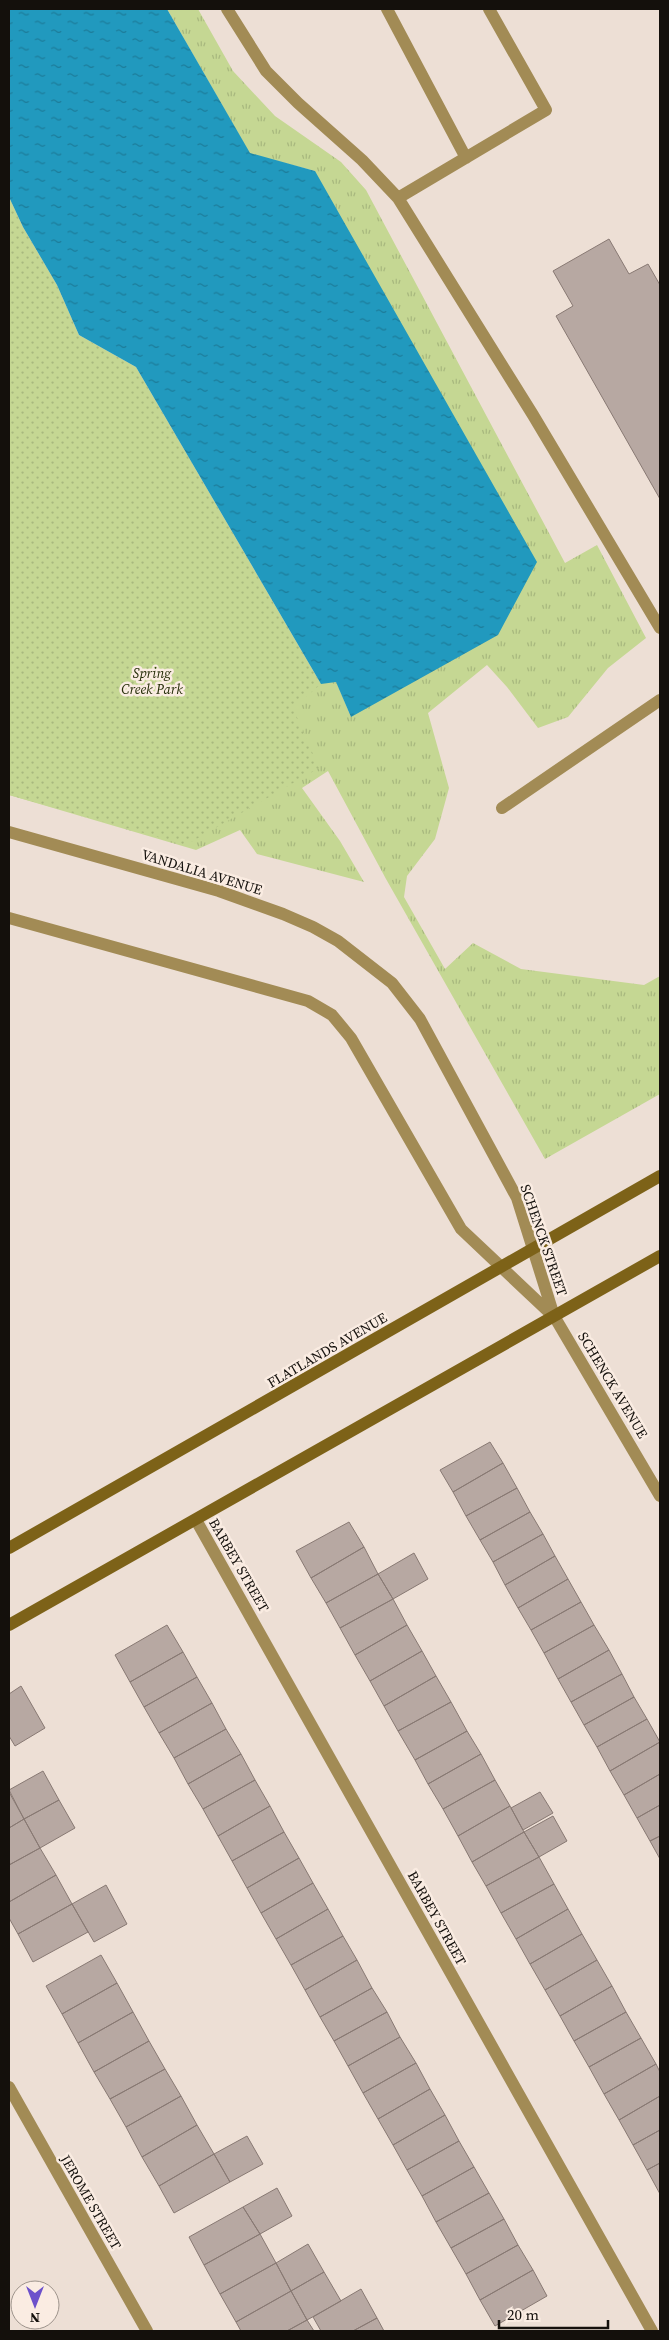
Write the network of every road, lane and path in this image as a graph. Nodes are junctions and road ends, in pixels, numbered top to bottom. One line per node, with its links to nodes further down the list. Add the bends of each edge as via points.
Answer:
1 (227, 9): 5 (street, via 266,71)
2 (387, 9): 4 (street)
3 (489, 9): 4 (street, via 546,110)
4 (466, 158): 5 (street)
5 (398, 198): 6 (street)
6 (660, 628)
7 (660, 700): 8 (street)
8 (502, 808)
9 (9, 832): 11 (street, VANDALIA AVENUE, via 250,902 313,927)
10 (9, 918): 15 (street, SCHENCK STREET, via 308,1001 332,1015 359,1052 461,1229)
11 (374, 968): 13 (street, SCHENCK STREET, via 406,998 432,1039 518,1198)
12 (660, 1176): 13 (main road, FLATLANDS AVENUE)
13 (533, 1249): 15 (main road, FLATLANDS AVENUE); 16 (street, SCHENCK STREET)
14 (660, 1256): 16 (main road)
15 (501, 1268): 16 (street, SCHENCK STREET); 19 (main road, FLATLANDS AVENUE)
16 (554, 1316): 17 (street, SCHENCK AVENUE); 18 (main road)
17 (660, 1496)
18 (196, 1520): 20 (main road); 23 (street, BARBEY STREET)
19 (9, 1548)
20 (9, 1625)
21 (9, 2087): 22 (street, JEROME STREET)
22 (147, 2331)
23 (652, 2331)

